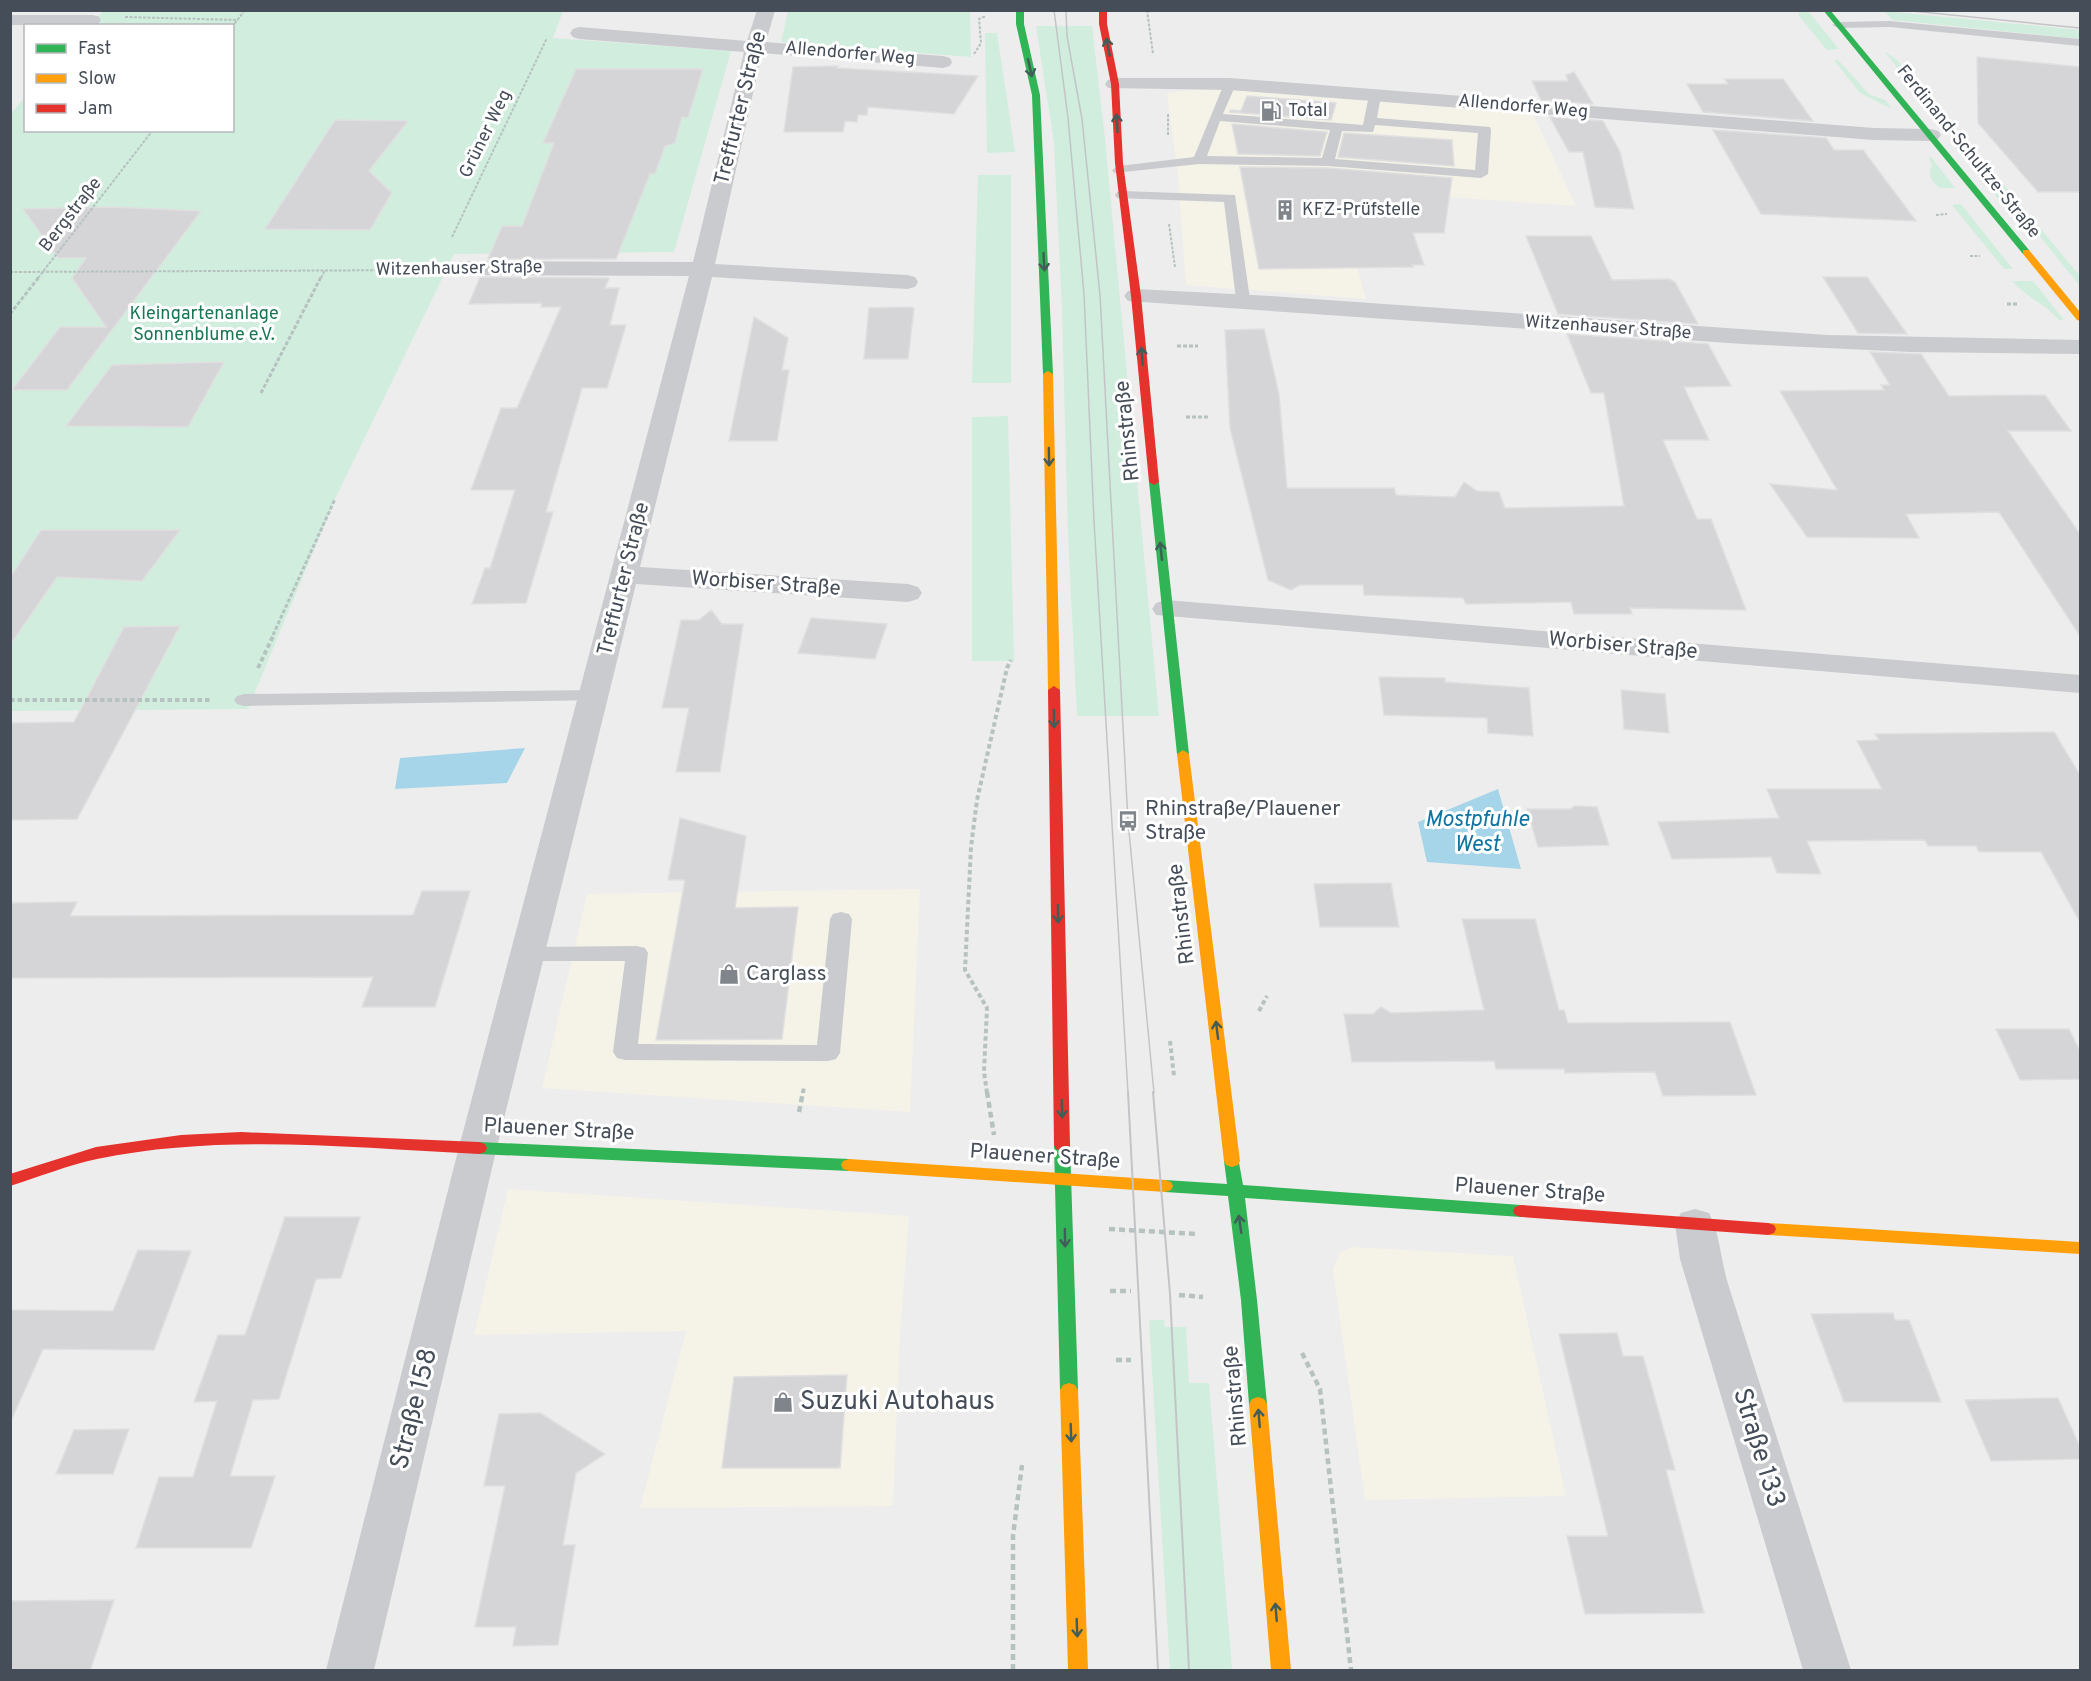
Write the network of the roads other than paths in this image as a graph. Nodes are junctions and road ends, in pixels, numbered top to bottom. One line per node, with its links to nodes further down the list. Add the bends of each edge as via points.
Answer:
1 (766, 10): 10 (street, Treffurter Straße)
2 (1020, 10): 39 (main road, one-way to 39, via 1036,95 1046,295)
3 (1102, 10): 12 (main road, Rhinstraße, one-way to 3)
4 (1826, 10): 7 (main road, Ferdinand-Schultze-Straße)
5 (10, 20): 6 (street)
6 (92, 20)
7 (1838, 25): 9 (lane, via 1890,24); 18 (main road, Ferdinand-Schultze-Straße)
8 (579, 33): 10 (street, Allendorfer Weg)
9 (2080, 43)
10 (757, 46): 11 (street, Allendorfer Weg); 24 (street, Treffurter Straße, via 747,73)
11 (943, 62)
12 (1115, 84): 13 (street, Allendorfer Weg); 21 (main road, Rhinstraße, one-way to 12)
13 (1230, 84): 14 (street, Allendorfer Weg); 15 (lane)
14 (1375, 95): 16 (lane); 18 (street, Allendorfer Weg, via 1874,134)
15 (1215, 117): 17 (lane); 19 (lane)
16 (1370, 121): 17 (lane, via 1368,129); 20 (lane, via 1485,130 1481,174)
17 (1336, 126): 20 (lane)
18 (1930, 135): 28 (main road, Ferdinand-Schultze-Straße)
19 (1199, 159): 20 (lane); 21 (lane)
20 (1328, 162)
21 (1119, 170): 22 (main road, Rhinstraße)
22 (1122, 195): 26 (main road, Rhinstraße); 27 (lane, via 1230,198)
23 (462, 268): 24 (street, Witzenhauser Straße)
24 (702, 270): 25 (street, Witzenhauser Straße); 30 (street, Treffurter Straße)
25 (907, 282)
26 (1136, 296): 27 (street, Witzenhauser Straße); 32 (main road, Rhinstraße, one-way to 26)
27 (1243, 299): 29 (street, Witzenhauser Straße, via 1812,342)
28 (2080, 318)
29 (2080, 347)
30 (625, 575): 31 (street, Worbiser Straße); 34 (street, Treffurter Straße)
31 (908, 593)
32 (1166, 609): 33 (street, Worbiser Straße); 41 (main road, Rhinstraße, one-way to 32)
33 (2080, 684)
34 (595, 696): 35 (lane); 37 (street, Treffurter Straße)
35 (243, 700)
36 (842, 919): 37 (lane, via 828,1053 625,1052 637,953)
37 (529, 954): 38 (street, Treffurter Straße)
38 (478, 1147): 39 (main road, Plauener Straße, via 922,1168); 40 (main road, Plauener Straße, via 184,1139 115,1148); 44 (street, Straße 158)
39 (1063, 1179): 41 (main road, Plauener Straße); 45 (main road, one-way to 45)
40 (10, 1180)
41 (1235, 1191): 42 (main road, Plauener Straße); 46 (main road, Rhinstraße, one-way to 41, via 1250,1300)
42 (1695, 1224): 43 (main road, Plauener Straße); 47 (street, Straße 133, via 1707,1284)
43 (2080, 1248)
44 (350, 1671)
45 (1078, 1671)
46 (1281, 1671)
47 (1827, 1671)

